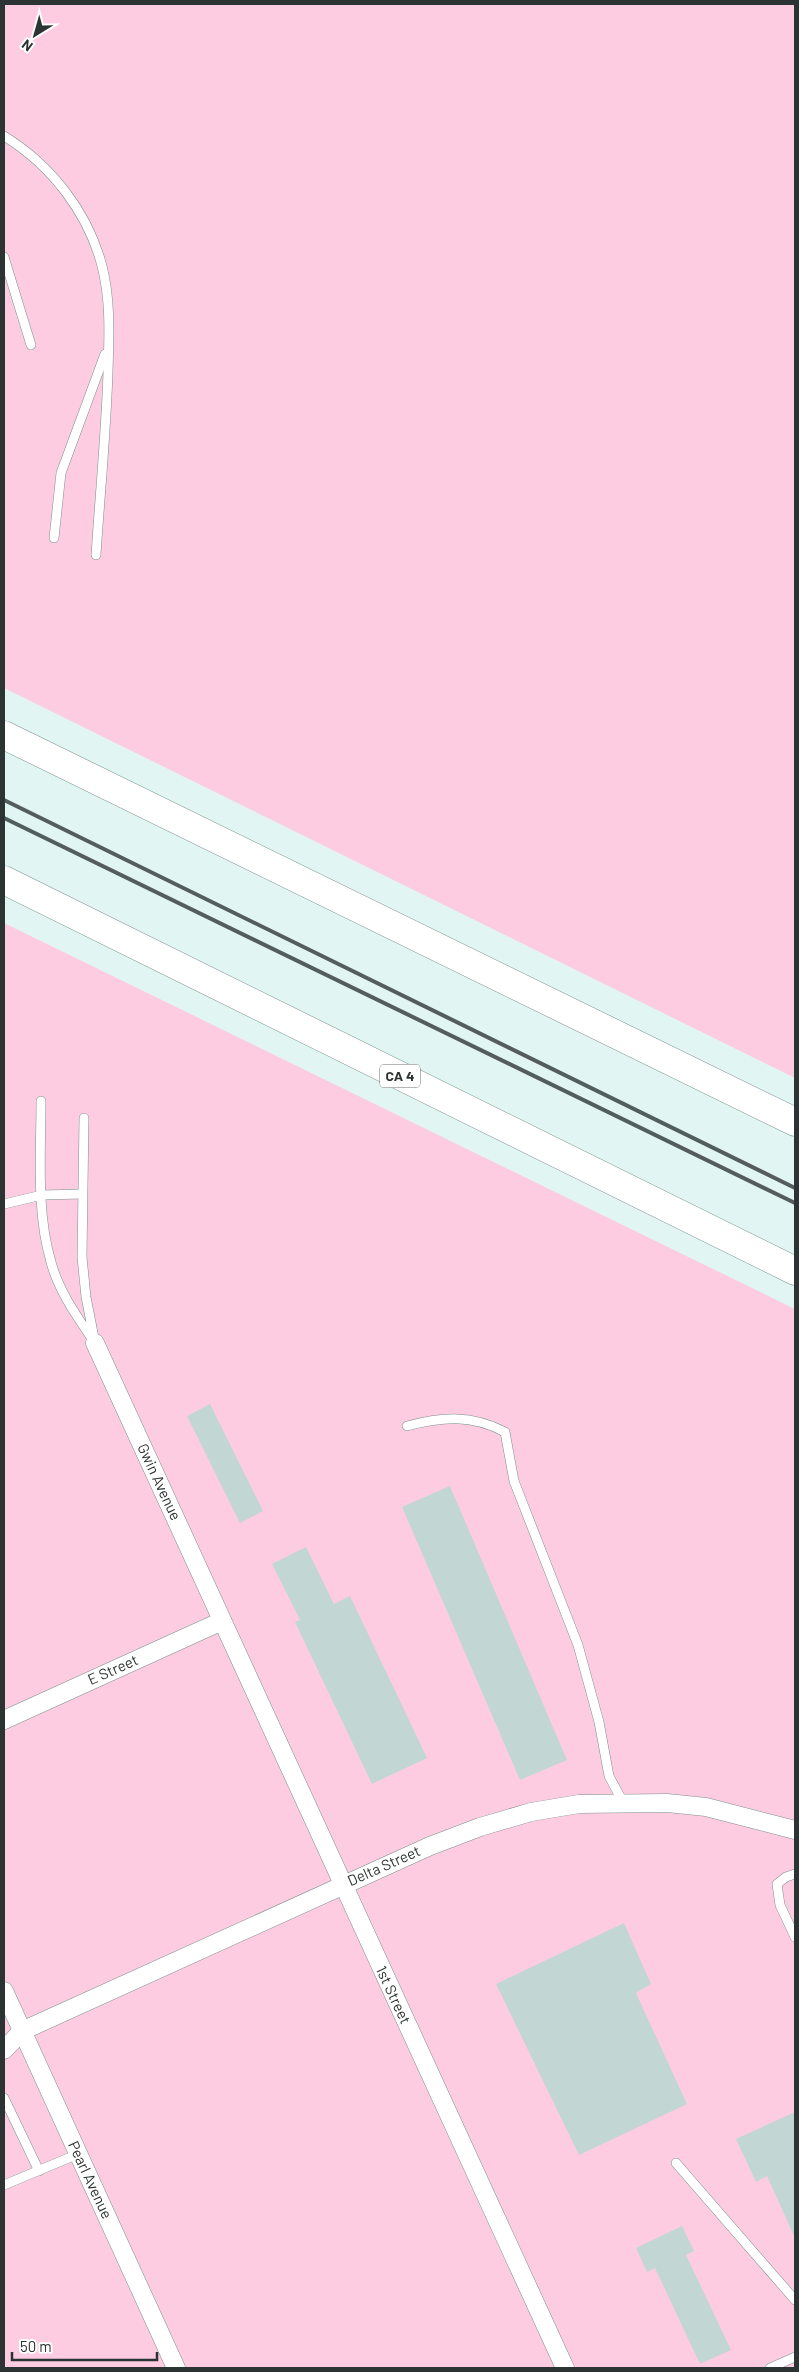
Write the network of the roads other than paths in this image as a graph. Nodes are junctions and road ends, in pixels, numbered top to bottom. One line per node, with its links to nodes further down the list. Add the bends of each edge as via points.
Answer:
1 (4, 136): 3 (lane, via 45,166 71,198 89,231 102,266 109,306)
2 (4, 257): 4 (lane)
3 (108, 341): 5 (lane, via 61,473); 6 (lane, via 106,436)
4 (31, 345)
5 (54, 538)
6 (96, 555)
7 (4, 735): 11 (highway)
8 (4, 880): 15 (highway, CA 4)
9 (41, 1101): 13 (lane)
10 (84, 1118): 12 (lane)
11 (795, 1122)
12 (82, 1194): 13 (lane); 16 (lane, via 82,1257)
13 (42, 1195): 14 (lane); 16 (lane, via 51,1263 63,1292)
14 (4, 1204)
15 (795, 1271)
16 (95, 1343): 18 (street, Gwin Avenue)
17 (407, 1426): 20 (lane, via 439,1418 466,1418 490,1424 504,1432 514,1481 578,1645 599,1722 609,1776)
18 (222, 1621): 19 (street, E Street); 23 (street, 1st Street)
19 (4, 1720)
20 (623, 1802): 21 (street, Delta Street, via 706,1807); 23 (street, Delta Street, via 578,1804 488,1824)
21 (795, 1830)
22 (795, 1874): 24 (lane, via 776,1884 780,1905)
23 (342, 1884): 26 (street, Delta Street); 36 (street, 1st Street)
24 (795, 1937)
25 (4, 1991): 26 (street, Pearl Avenue)
26 (22, 2031): 27 (street, Delta Street); 29 (street, Pearl Avenue)
27 (4, 2050)
28 (4, 2098): 31 (lane)
29 (78, 2154): 31 (lane); 35 (street, Pearl Avenue)
30 (676, 2163): 33 (lane)
31 (38, 2171): 32 (lane)
32 (4, 2185)
33 (795, 2300)
34 (795, 2357): 37 (lane)
35 (176, 2368)
36 (565, 2368)
37 (770, 2368)

